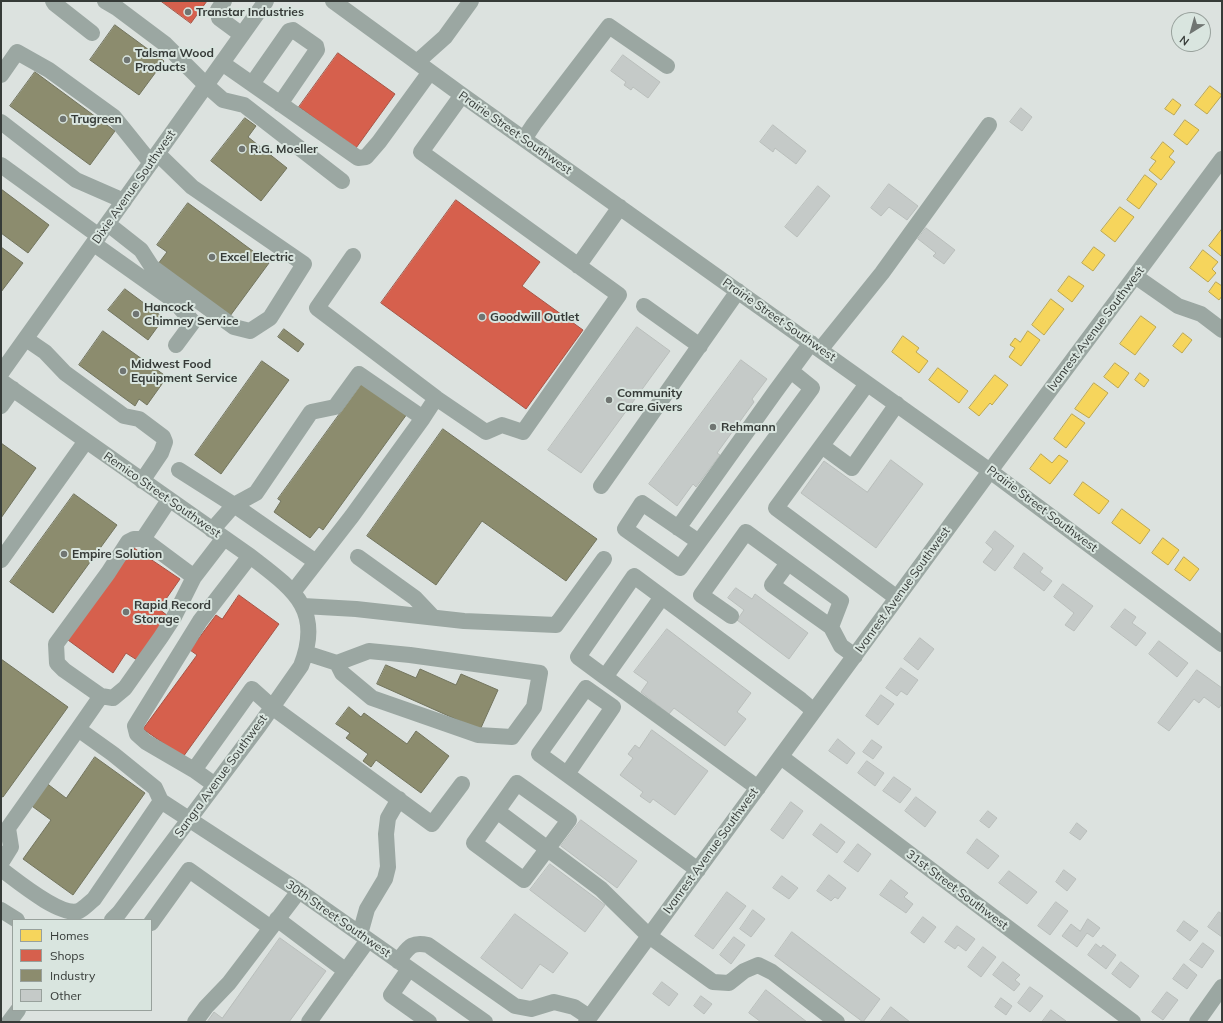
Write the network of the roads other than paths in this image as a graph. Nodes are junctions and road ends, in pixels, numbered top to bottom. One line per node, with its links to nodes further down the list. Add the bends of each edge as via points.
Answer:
1 (53, 1): 7 (street)
2 (105, 1): 15 (street, via 165,44)
3 (224, 1): 8 (street, via 218,10 219,18)
4 (266, 1): 8 (street, Dixie Avenue Southwest)
5 (333, 1): 9 (street, Prairie Street Southwest)
6 (465, 3): 9 (street, via 445,37)
7 (92, 33)
8 (242, 35): 10 (street, Dixie Avenue Southwest)
9 (417, 62): 12 (street, Prairie Street Southwest)
10 (222, 63): 14 (street); 15 (street, Dixie Avenue Southwest)
11 (667, 66): 20 (street, via 609,26)
12 (430, 72): 16 (street, Prairie Street Southwest); 17 (street, via 366,157 358,158)
13 (1, 75): 21 (street, via 17,52 49,70 114,117)
14 (252, 84): 17 (street); 17 (street, via 289,31 293,30 316,46 317,50)
15 (206, 86): 21 (street, Dixie Avenue Southwest); 24 (street, via 223,100 244,105)
16 (462, 95): 20 (street, Prairie Street Southwest); 29 (street, via 421,152)
17 (280, 104)
18 (1, 122): 25 (street, via 76,180)
19 (989, 125): 37 (street, via 882,273)
20 (524, 139): 26 (street, Prairie Street Southwest)
21 (155, 158): 25 (street, Dixie Avenue Southwest); 27 (street, via 192,187 304,264 270,318 250,331 234,327 152,267 141,250)
22 (1, 165): 27 (street)
23 (1220, 165): 30 (street, Ivanrest Avenue Southwest)
24 (342, 181)
25 (124, 201): 27 (street, Dixie Avenue Southwest)
26 (620, 207): 29 (street); 31 (street, Prairie Street Southwest)
27 (100, 235): 34 (street, Dixie Avenue Southwest); 35 (street, via 173,300 193,322)
28 (353, 256): 42 (street, via 317,308)
29 (578, 266): 42 (street, via 619,295 523,432 502,425 486,432)
30 (1135, 276): 33 (street, via 1178,306 1201,314); 49 (street, Ivanrest Avenue Southwest)
31 (738, 292): 36 (street); 37 (street, Prairie Street Southwest)
32 (644, 306): 36 (street)
33 (1222, 330)
34 (26, 339): 39 (street, Dixie Avenue Southwest); 50 (street, via 45,352 65,373 124,416 139,419 163,437 165,442 161,453)
35 (176, 345)
36 (700, 346): 51 (street)
37 (816, 347): 38 (street); 40 (street, Prairie Street Southwest)
38 (791, 371): 54 (street); 57 (street, via 812,388)
39 (1, 373)
40 (867, 384): 43 (street, Prairie Street Southwest); 47 (street)
41 (7, 385): 44 (street); 46 (street, Remico Street Southwest)
42 (436, 398): 45 (street)
43 (897, 404): 47 (street, via 852,468); 49 (street, Prairie Street Southwest)
44 (1, 406)
45 (423, 418): 53 (street, via 359,374 335,407 311,412 256,494); 62 (street)
46 (86, 441): 50 (street, Remico Street Southwest); 61 (street)
47 (822, 446): 67 (street, via 776,508)
48 (179, 470): 53 (street)
49 (990, 471): 67 (street, Ivanrest Avenue Southwest); 73 (street, Prairie Street Southwest)
50 (142, 481): 52 (street, Remico Street Southwest)
51 (601, 486)
52 (169, 500): 55 (street, Remico Street Southwest); 56 (street)
53 (234, 504): 55 (street); 62 (street)
54 (678, 528): 57 (street); 57 (street, via 642,504 625,529 680,568)
55 (218, 534): 58 (street, Remico Street Southwest); 64 (street)
56 (143, 539): 64 (street); 78 (street, via 134,538 128,542 56,644 57,663)
57 (699, 542)
58 (250, 556): 65 (street, Remico Street Southwest); 83 (street, via 200,621 135,726 137,734 146,742)
59 (358, 557): 70 (street, via 415,598)
60 (604, 559): 70 (street, via 556,625)
61 (1, 560)
62 (316, 562): 65 (street)
63 (788, 563): 69 (street, via 746,532 701,595); 72 (street, via 841,601); 72 (street, via 772,586)
64 (194, 577): 78 (street, via 174,617 125,688 113,698)
65 (293, 592): 68 (street, Remico Street Southwest)
66 (662, 597): 77 (street); 77 (street, via 634,576 578,657); 80 (street)
67 (897, 598): 75 (street, Ivanrest Avenue Southwest)
68 (303, 606): 70 (street); 71 (street, Remico Street Southwest)
69 (731, 616)
70 (433, 617)
71 (307, 622): 74 (street, Sangra Avenue Southwest, via 309,641)
72 (831, 627): 75 (street, via 841,646)
73 (1222, 644)
74 (306, 653): 76 (street); 79 (street, Sangra Avenue Southwest, via 301,666)
75 (855, 656): 80 (street, Ivanrest Avenue Southwest)
76 (337, 663): 76 (street, via 369,650 540,673 534,708 512,737 478,735 372,698 342,673)
77 (605, 676): 87 (street)
78 (101, 696): 81 (street)
79 (272, 707): 83 (street, via 252,689); 86 (street, Sangra Avenue Southwest); 88 (street)
80 (814, 711): 82 (street, Ivanrest Avenue Southwest)
81 (78, 729): 89 (street, via 155,788); 93 (street, via 8,828 11,847)
82 (781, 757): 87 (street, Ivanrest Avenue Southwest); 115 (street, 31st Street Southwest)
83 (194, 770): 86 (street)
84 (567, 774): 84 (street, via 539,754 586,688 613,706); 95 (street)
85 (462, 784): 88 (street, via 432,824)
86 (215, 785): 91 (street, Sangra Avenue Southwest)
87 (758, 788): 95 (street, Ivanrest Avenue Southwest)
88 (399, 799): 103 (street, via 388,818 388,866 385,879 367,909)
89 (161, 801): 91 (street, 30th Street Southwest); 94 (street, via 94,899 78,911 62,910 42,899)
90 (497, 811): 92 (street); 92 (street, via 517,783 568,820); 92 (street, via 474,843 524,880)
91 (190, 819): 96 (street, 30th Street Southwest); 99 (street, Sangra Avenue Southwest)
92 (548, 849): 102 (street, via 601,889)
93 (1, 863)
94 (1, 869)
95 (698, 870): 102 (street, Ivanrest Avenue Southwest)
96 (299, 891): 101 (street); 103 (street, 30th Street Southwest)
97 (1, 910): 98 (street)
98 (15, 919)
99 (113, 919)
100 (152, 922): 101 (street, via 189,870)
101 (274, 924): 105 (street); 110 (street)
102 (649, 936): 108 (street, Ivanrest Avenue Southwest); 114 (street, via 713,982 729,983 744,971 758,966 772,972)
103 (364, 937): 104 (street, 30th Street Southwest); 105 (street)
104 (404, 965): 108 (street, via 410,947 418,943 428,945 515,1006 531,1009 554,1002 574,1007); 112 (street, via 391,995); 113 (street, 30th Street Southwest)
105 (346, 971): 111 (street)
106 (1222, 987): 116 (street)
107 (17, 1011): 109 (street)
108 (587, 1020)
109 (9, 1022)
110 (195, 1022)
111 (309, 1022)
112 (429, 1022)
113 (485, 1022)
114 (837, 1022)
115 (1133, 1022)
116 (1197, 1022)

